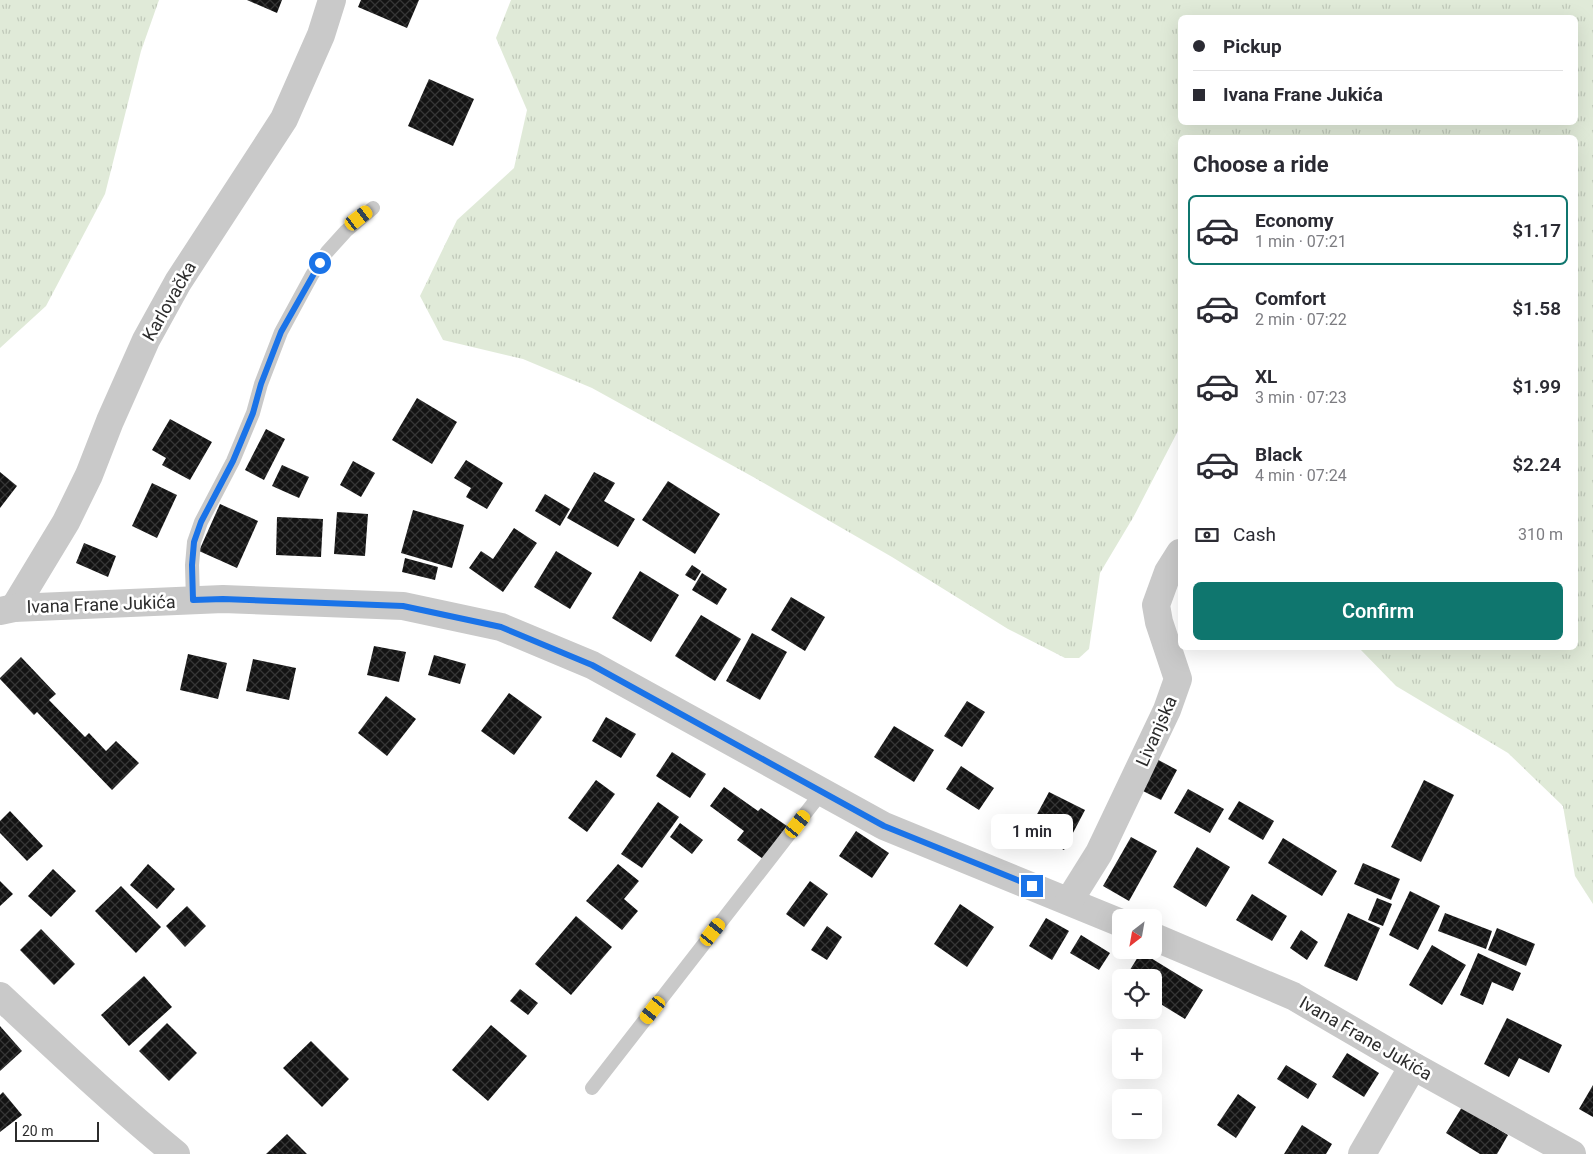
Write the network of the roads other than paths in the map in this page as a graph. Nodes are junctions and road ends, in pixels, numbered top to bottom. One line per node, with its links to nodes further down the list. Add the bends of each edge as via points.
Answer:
1 (332, 0): 5 (street, Karlovačka, via 321,35 284,119 178,282 146,340 66,522)
2 (373, 208): 4 (lane, via 327,252 281,332 253,413 201,522 194,550)
3 (1178, 556): 7 (street, Livanjska, via 1168,572 1156,606 1178,679 1167,710 1099,853)
4 (193, 600): 5 (street, Ivana Frane Jukića); 6 (street, Ivana Frane Jukića, via 403,606 501,627 592,665)
5 (7, 610)
6 (822, 792): 7 (street, Ivana Frane Jukića, via 884,826); 12 (lane)
7 (1069, 900): 8 (street, Ivana Frane Jukića)
8 (1112, 919)
9 (1162, 940): 11 (street, Ivana Frane Jukića, via 1293,996)
10 (0, 996): 13 (street, via 128,1115)
11 (1414, 1066): 14 (street); 15 (street, Ivana Frane Jukića)
12 (592, 1088)
13 (176, 1154)
14 (1362, 1154)
15 (1572, 1154)

